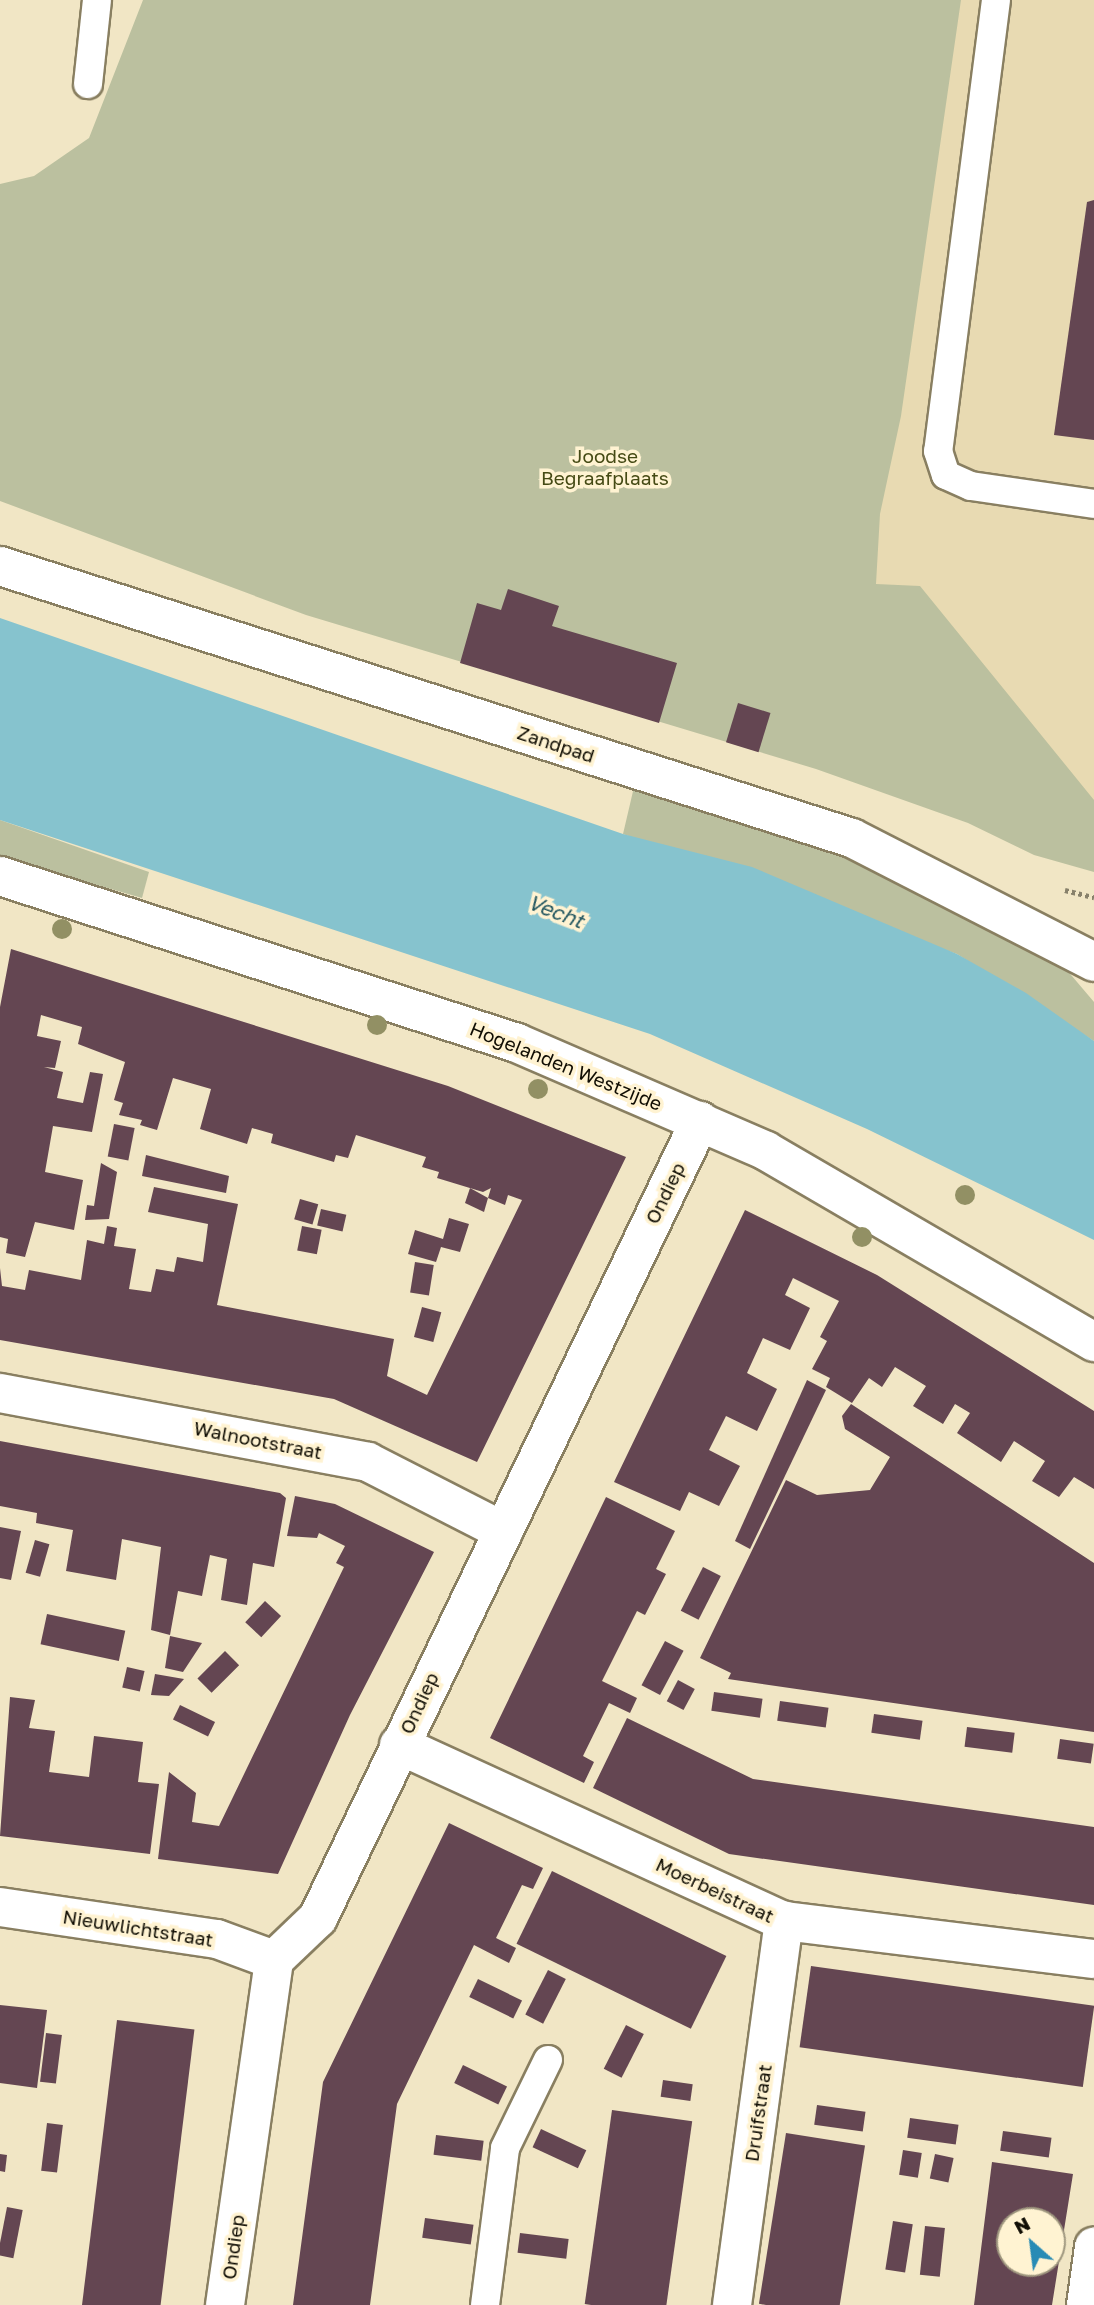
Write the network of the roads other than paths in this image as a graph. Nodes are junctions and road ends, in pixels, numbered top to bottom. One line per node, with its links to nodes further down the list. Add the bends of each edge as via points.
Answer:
1 (97, 0): 3 (lane)
2 (996, 0): 4 (lane, via 938,451 946,475 971,486)
3 (88, 85)
4 (1094, 504)
5 (0, 566): 7 (street, Zandpad, via 852,838)
6 (0, 876): 9 (street, Hogelanden Westzijde, via 517,1043)
7 (1077, 941): 8 (street, Zandpad)
8 (1094, 962)
9 (699, 1121): 10 (street, Hogelanden Westzijde, via 950,1252); 12 (street, Ondiep)
10 (1094, 1342)
11 (0, 1393): 12 (street, Walnootstraat, via 368,1462)
12 (503, 1531): 13 (street, Ondiep)
13 (399, 1745): 15 (street, Moerbeistraat); 17 (street, Ondiep, via 318,1918)
14 (0, 1907): 17 (street, Nieuwlichtstraat, via 217,1939)
15 (784, 1921): 16 (street, Moerbeistraat); 22 (street, Druifstraat)
16 (1094, 1959)
17 (274, 1960): 20 (street, Ondiep)
18 (548, 2060): 21 (lane, via 505,2148)
19 (1094, 2247): 23 (street)
20 (225, 2305)
21 (485, 2305)
22 (732, 2305)
23 (1086, 2305)

